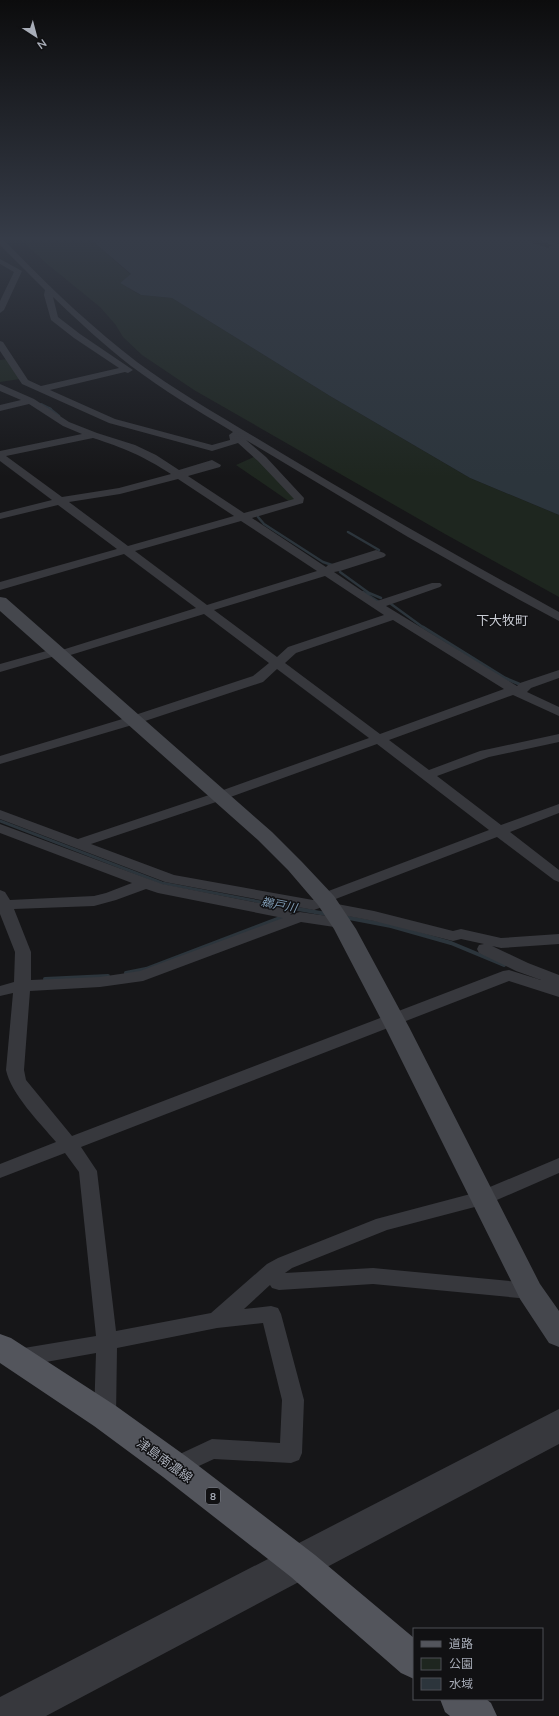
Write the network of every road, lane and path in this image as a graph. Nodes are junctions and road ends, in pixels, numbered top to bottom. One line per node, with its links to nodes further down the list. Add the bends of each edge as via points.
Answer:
1 (54, 317): 4 (street)
2 (81, 317): 13 (street, via 118,351 175,391)
3 (0, 344): 6 (street, via 25,382)
4 (126, 369): 6 (street); 11 (street)
5 (0, 387): 7 (street)
6 (40, 389): 9 (street)
7 (29, 400): 8 (street); 10 (street, via 66,424)
8 (0, 406)
9 (112, 420): 10 (street, via 115,428); 11 (street, via 212,448 233,442)
10 (93, 435): 12 (street); 14 (street, via 140,450)
11 (236, 437): 13 (street, via 279,460); 18 (street, via 262,459 299,498 299,501 293,504)
12 (0, 455): 15 (street)
13 (295, 465): 27 (street)
14 (180, 473): 15 (street, via 120,491); 18 (street)
15 (59, 499): 16 (street); 17 (street); 19 (street)
16 (0, 513)
17 (0, 516)
18 (244, 517): 19 (street); 20 (street)
19 (127, 550): 22 (street); 25 (street)
20 (327, 570): 24 (street); 25 (street)
21 (436, 585): 24 (street)
22 (0, 586)
23 (0, 602): 28 (street)
24 (376, 604): 26 (street)
25 (203, 607): 28 (street); 29 (street)
26 (394, 616): 29 (street, via 292,650); 33 (street)
27 (559, 617)
28 (57, 652): 30 (street); 35 (street)
29 (277, 663): 35 (street, via 258,679); 37 (street)
30 (0, 668)
31 (559, 674): 33 (street, via 525,686)
32 (559, 678): 33 (street)
33 (519, 691): 34 (street); 37 (street)
34 (559, 712)
35 (134, 720): 38 (street); 40 (street)
36 (559, 738): 39 (street, via 485,754)
37 (381, 741): 39 (street); 40 (street)
38 (0, 760)
39 (427, 775): 45 (street)
40 (223, 799): 46 (street); 50 (street, via 266,836)
41 (559, 808): 45 (street)
42 (0, 814): 46 (street)
43 (559, 817): 45 (street)
44 (0, 828): 48 (street)
45 (504, 834): 47 (street); 50 (street)
46 (81, 845): 50 (street, via 170,880)
47 (559, 877)
48 (144, 884): 49 (street, via 94,901); 51 (street)
49 (2, 899): 57 (street, via 23,952)
50 (332, 909): 52 (street); 54 (street, via 374,916); 61 (street)
51 (284, 913): 52 (street); 57 (street, via 134,969)
52 (300, 917): 57 (street, via 143,976 100,982)
53 (559, 939): 54 (street)
54 (488, 945): 55 (street); 58 (street, via 522,967)
55 (559, 945)
56 (0, 981): 57 (street)
57 (22, 981): 59 (street); 62 (street, via 15,1070 17,1080)
58 (559, 981)
59 (0, 991)
60 (559, 992): 61 (street, via 521,980)
61 (395, 1023): 62 (street); 66 (street)
62 (71, 1148): 64 (street); 65 (street); 71 (street, via 88,1171)
63 (559, 1165): 66 (street)
64 (0, 1171)
65 (0, 1181)
66 (483, 1198): 67 (street, via 383,1224 285,1263); 68 (street)
67 (274, 1270): 68 (street, via 279,1282 373,1276); 69 (street)
68 (530, 1290): 70 (street)
69 (217, 1320): 71 (street, via 121,1338); 76 (street, via 272,1314 293,1400 291,1453 212,1449)
70 (559, 1335)
71 (107, 1343): 72 (street); 73 (street)
72 (6, 1353): 73 (main road, 津島南濃線 / 8)
73 (105, 1416): 76 (main road, 津島南濃線 / 8)
74 (559, 1418): 77 (street)
75 (559, 1433): 77 (street)
76 (175, 1467): 77 (main road, 津島南濃線 / 8)
77 (298, 1562): 78 (main road, 津島南濃線 / 8); 80 (street); 81 (street)
78 (413, 1660)
79 (459, 1700): 82 (main road)
80 (0, 1710)
81 (20, 1716)
82 (478, 1716)

